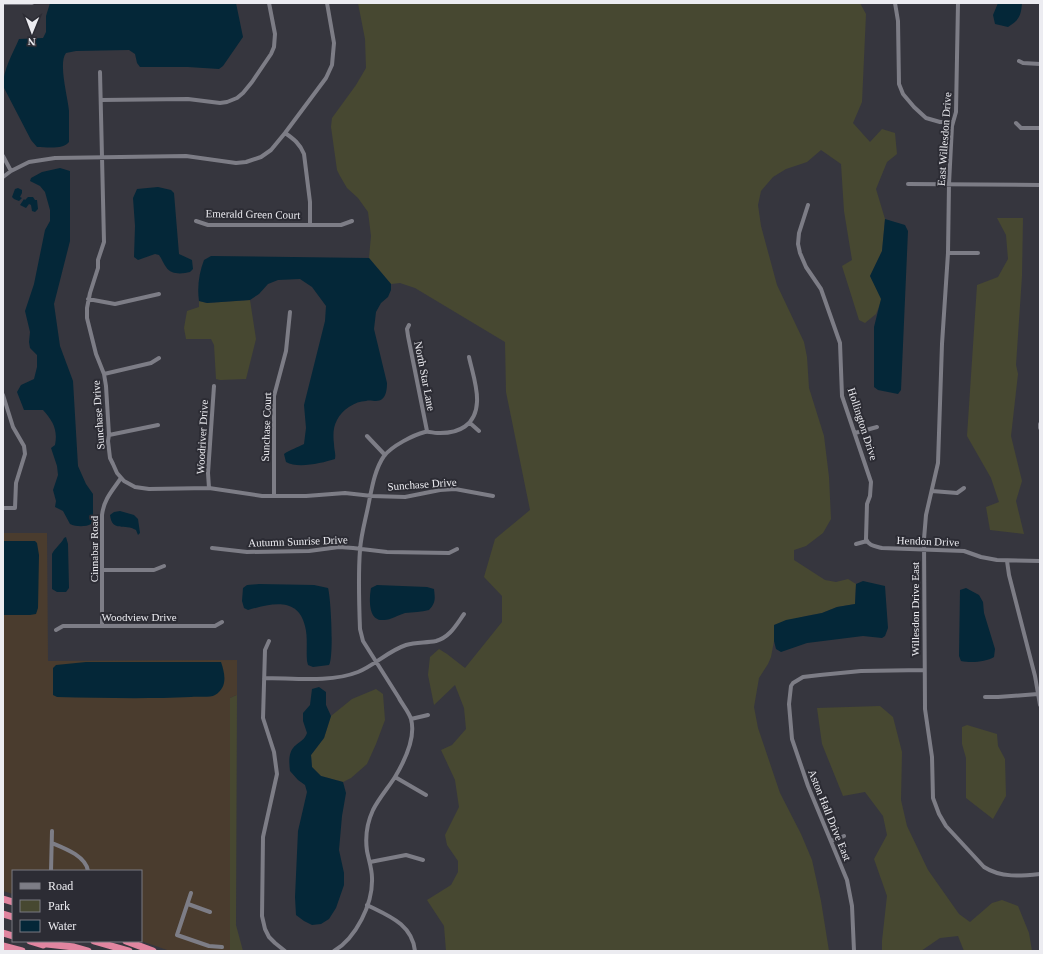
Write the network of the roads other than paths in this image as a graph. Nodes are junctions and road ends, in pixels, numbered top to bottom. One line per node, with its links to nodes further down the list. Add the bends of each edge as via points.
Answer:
1 (3, 3): 2 (street)
2 (32, 3)
3 (269, 3): 10 (street, via 274,47 270,57 237,98 220,103 188,99)
4 (327, 3): 14 (street, via 334,43 332,65 326,78)
5 (895, 3): 11 (street, via 898,20 899,84 903,94 926,118)
6 (958, 3): 11 (street, East Willesdon Drive, via 956,112)
7 (1018, 61): 8 (street, via 1023,64)
8 (1040, 64)
9 (100, 72): 10 (street, Sunchase Drive)
10 (101, 100): 16 (street, Sunchase Drive)
11 (953, 122): 20 (street, East Willesdon Drive)
12 (1016, 122): 13 (street, via 1021,128)
13 (1040, 128)
14 (285, 133): 16 (street, via 267,153 246,162 231,163 190,156); 25 (street, via 298,142 304,154)
15 (3, 156): 17 (street)
16 (101, 157): 17 (street, via 40,159); 30 (street, Sunchase Drive, via 104,242)
17 (11, 171): 18 (street)
18 (3, 177)
19 (908, 184): 20 (street)
20 (949, 184): 21 (street); 26 (street, East Willesdon Drive)
21 (1040, 185)
22 (808, 205): 45 (street, Hollington Drive, via 798,244 806,266 821,289 840,343 841,389)
23 (196, 221): 25 (street, Emerald Green Court, via 208,225)
24 (352, 221): 25 (street, Emerald Green Court, via 341,225)
25 (310, 224)
26 (948, 253): 27 (street); 28 (street, East Willesdon Drive)
27 (978, 253)
28 (947, 276): 52 (street, Willesdon Drive East, via 938,462)
29 (159, 294): 30 (street, via 115,304)
30 (88, 299): 35 (street, Sunchase Drive, via 87,318)
31 (290, 312): 53 (street, Sunchase Court, via 288,340 274,396)
32 (409, 325): 43 (street, North Star Lane, via 408,336)
33 (469, 357): 38 (street, via 478,400)
34 (159, 358): 35 (street, via 152,363)
35 (104, 374): 46 (street, Sunchase Drive)
36 (214, 386): 50 (street, Woodriver Drive)
37 (3, 395): 56 (street, via 25,454 16,477 15,508)
38 (470, 423): 43 (street, via 453,432); 44 (street)
39 (1040, 424): 42 (street)
40 (158, 425): 46 (street)
41 (877, 427): 45 (street)
42 (1040, 428)
43 (426, 431): 48 (street, via 399,444)
44 (479, 431)
45 (855, 433): 57 (street, Hollington Drive, via 871,482)
46 (109, 435): 49 (street, Sunchase Drive, via 110,458)
47 (367, 436): 48 (street)
48 (385, 455): 54 (street)
49 (121, 478): 50 (street, Sunchase Drive, via 135,487 150,489); 66 (street, Cinnabar Road, via 107,496 103,507)
50 (209, 488): 53 (street, Sunchase Drive)
51 (964, 488): 52 (street, via 957,493)
52 (932, 491): 62 (street, Willesdon Drive East, via 926,515)
53 (274, 496): 54 (street, Sunchase Drive, via 345,493)
54 (370, 496): 55 (street, Sunchase Drive, via 405,497 455,489); 60 (street)
55 (493, 496)
56 (3, 508)
57 (866, 540): 58 (street); 62 (street, Hendon Drive, via 872,546 882,548)
58 (856, 544)
59 (212, 548): 60 (street, Autumn Sunrise Drive, via 247,552)
60 (360, 549): 61 (street, Autumn Sunrise Drive, via 387,552 449,552); 72 (street, via 360,629)
61 (457, 549)
62 (924, 549): 63 (street, Hendon Drive, via 964,551 986,559); 73 (street, Willesdon Drive East)
63 (1007, 560): 64 (street, Hendon Drive); 75 (street)
64 (1040, 561)
65 (164, 566): 66 (street, via 154,570)
66 (102, 570): 69 (street, Cinnabar Road)
67 (464, 614): 72 (street, via 447,636 436,641 406,645)
68 (222, 622): 69 (street, Woodview Drive, via 215,626)
69 (102, 626): 70 (street, Woodview Drive, via 63,626)
70 (56, 630)
71 (269, 641): 74 (street, via 265,650)
72 (376, 661): 74 (street, via 356,672 332,678); 79 (street)
73 (924, 670): 84 (street, Aston Hall Drive East, via 862,670 820,674 803,677 791,686 789,704 792,739); 90 (street, Willesdon Drive East, via 933,798 939,814 946,826 978,861 991,871 1012,876)
74 (264, 678): 106 (street, via 264,718 274,752 277,774 264,826 262,916 269,937)
75 (1038, 694): 76 (street); 77 (street)
76 (985, 697)
77 (1040, 705)
78 (428, 715): 79 (street)
79 (411, 719): 80 (street, via 410,744)
80 (395, 777): 81 (street); 87 (street, via 382,795 368,825 366,836)
81 (426, 795)
82 (52, 831): 85 (street)
83 (844, 836): 84 (street)
84 (831, 841): 109 (street, Aston Hall Drive East, via 850,893)
85 (52, 843): 88 (street); 89 (street, via 81,860)
86 (423, 860): 87 (street, via 406,855)
87 (370, 862): 93 (street, via 372,884)
88 (51, 870)
89 (88, 870)
90 (1040, 874)
91 (191, 894): 92 (street)
92 (188, 904): 94 (street); 100 (street, via 177,935 209,946)
93 (367, 906): 107 (street, via 354,933); 108 (street, via 402,924 410,935)
94 (210, 912)
95 (34, 942): 98 (highway)
96 (98, 942): 104 (highway)
97 (129, 942): 105 (highway)
98 (38, 943): 102 (highway); 103 (highway)
99 (3, 946): 101 (highway)
100 (222, 947)
101 (22, 951)
102 (65, 951)
103 (88, 951)
104 (129, 951)
105 (153, 951)
106 (285, 951)
107 (334, 951)
108 (415, 951)
109 (854, 951)

